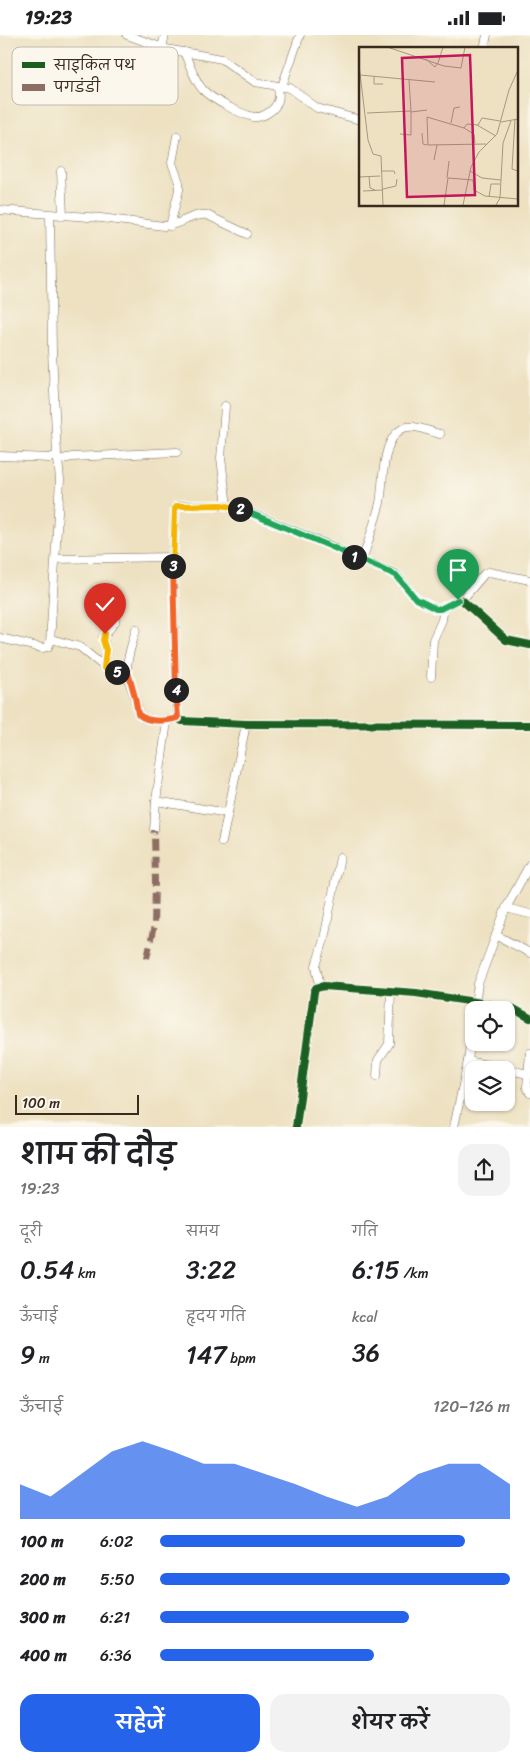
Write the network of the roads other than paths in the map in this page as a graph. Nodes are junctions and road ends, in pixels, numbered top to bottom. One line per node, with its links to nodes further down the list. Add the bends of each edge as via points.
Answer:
1 (127, 35): 4 (street)
2 (165, 35): 4 (street)
3 (300, 35): 7 (street)
4 (162, 47)
5 (178, 51): 6 (street)
6 (184, 52): 7 (street, via 222,59 255,82); 7 (street, via 197,81 208,94 254,117 266,115 277,103)
7 (280, 86): 8 (street, via 295,91 317,108)
8 (359, 120)
9 (177, 136): 14 (street, via 172,163 179,190)
10 (61, 171): 13 (street)
11 (0, 210): 12 (street)
12 (50, 215): 13 (street); 20 (street)
13 (63, 216): 14 (street)
14 (170, 226): 15 (street, via 207,215)
15 (247, 234)
16 (225, 406): 21 (street, via 221,458)
17 (440, 434): 24 (street, via 407,427 391,441 382,467 380,505)
18 (177, 452): 20 (street)
19 (0, 456): 20 (street)
20 (57, 458): 23 (street, via 60,480)
21 (228, 506): 22 (street, via 177,506); 24 (street, via 242,509)
22 (173, 557): 23 (street); 36 (street)
23 (56, 559): 31 (street)
24 (362, 561): 28 (street, via 396,575 421,602 436,609)
25 (530, 580): 27 (street, via 485,573)
26 (115, 599): 33 (street, via 115,621 103,637 106,650)
27 (462, 600): 28 (street); 32 (street, via 506,640)
28 (444, 607): 35 (street, via 433,641)
29 (136, 629): 34 (street)
30 (0, 639): 31 (street, via 42,648 48,647)
31 (51, 639): 33 (street, via 80,647)
32 (530, 645)
33 (104, 668): 34 (street)
34 (128, 672): 37 (street, via 140,716)
35 (431, 677)
36 (178, 718): 37 (street); 38 (street, via 182,721)
37 (167, 721): 40 (street)
38 (246, 724): 39 (street); 41 (street)
39 (530, 725)
40 (156, 801): 41 (street); 42 (street)
41 (228, 813): 43 (street)
42 (154, 830)
43 (222, 842)
44 (340, 857): 50 (street, via 316,966)
45 (530, 864): 46 (street)
46 (506, 908): 47 (street); 48 (street)
47 (530, 915)
48 (496, 935): 49 (street); 52 (street)
49 (530, 953)
50 (320, 986): 51 (street); 64 (street, via 314,992)
51 (391, 991): 53 (street); 62 (street, via 389,1043 378,1060)
52 (475, 1001)
53 (465, 1006)
54 (515, 1010): 55 (street)
55 (530, 1018)
56 (469, 1051): 58 (street)
57 (530, 1053): 60 (street)
58 (468, 1061)
59 (515, 1071): 60 (street)
60 (528, 1074): 63 (street)
61 (465, 1075): 65 (street)
62 (377, 1076)
63 (530, 1093)
64 (296, 1127)
65 (454, 1127)

